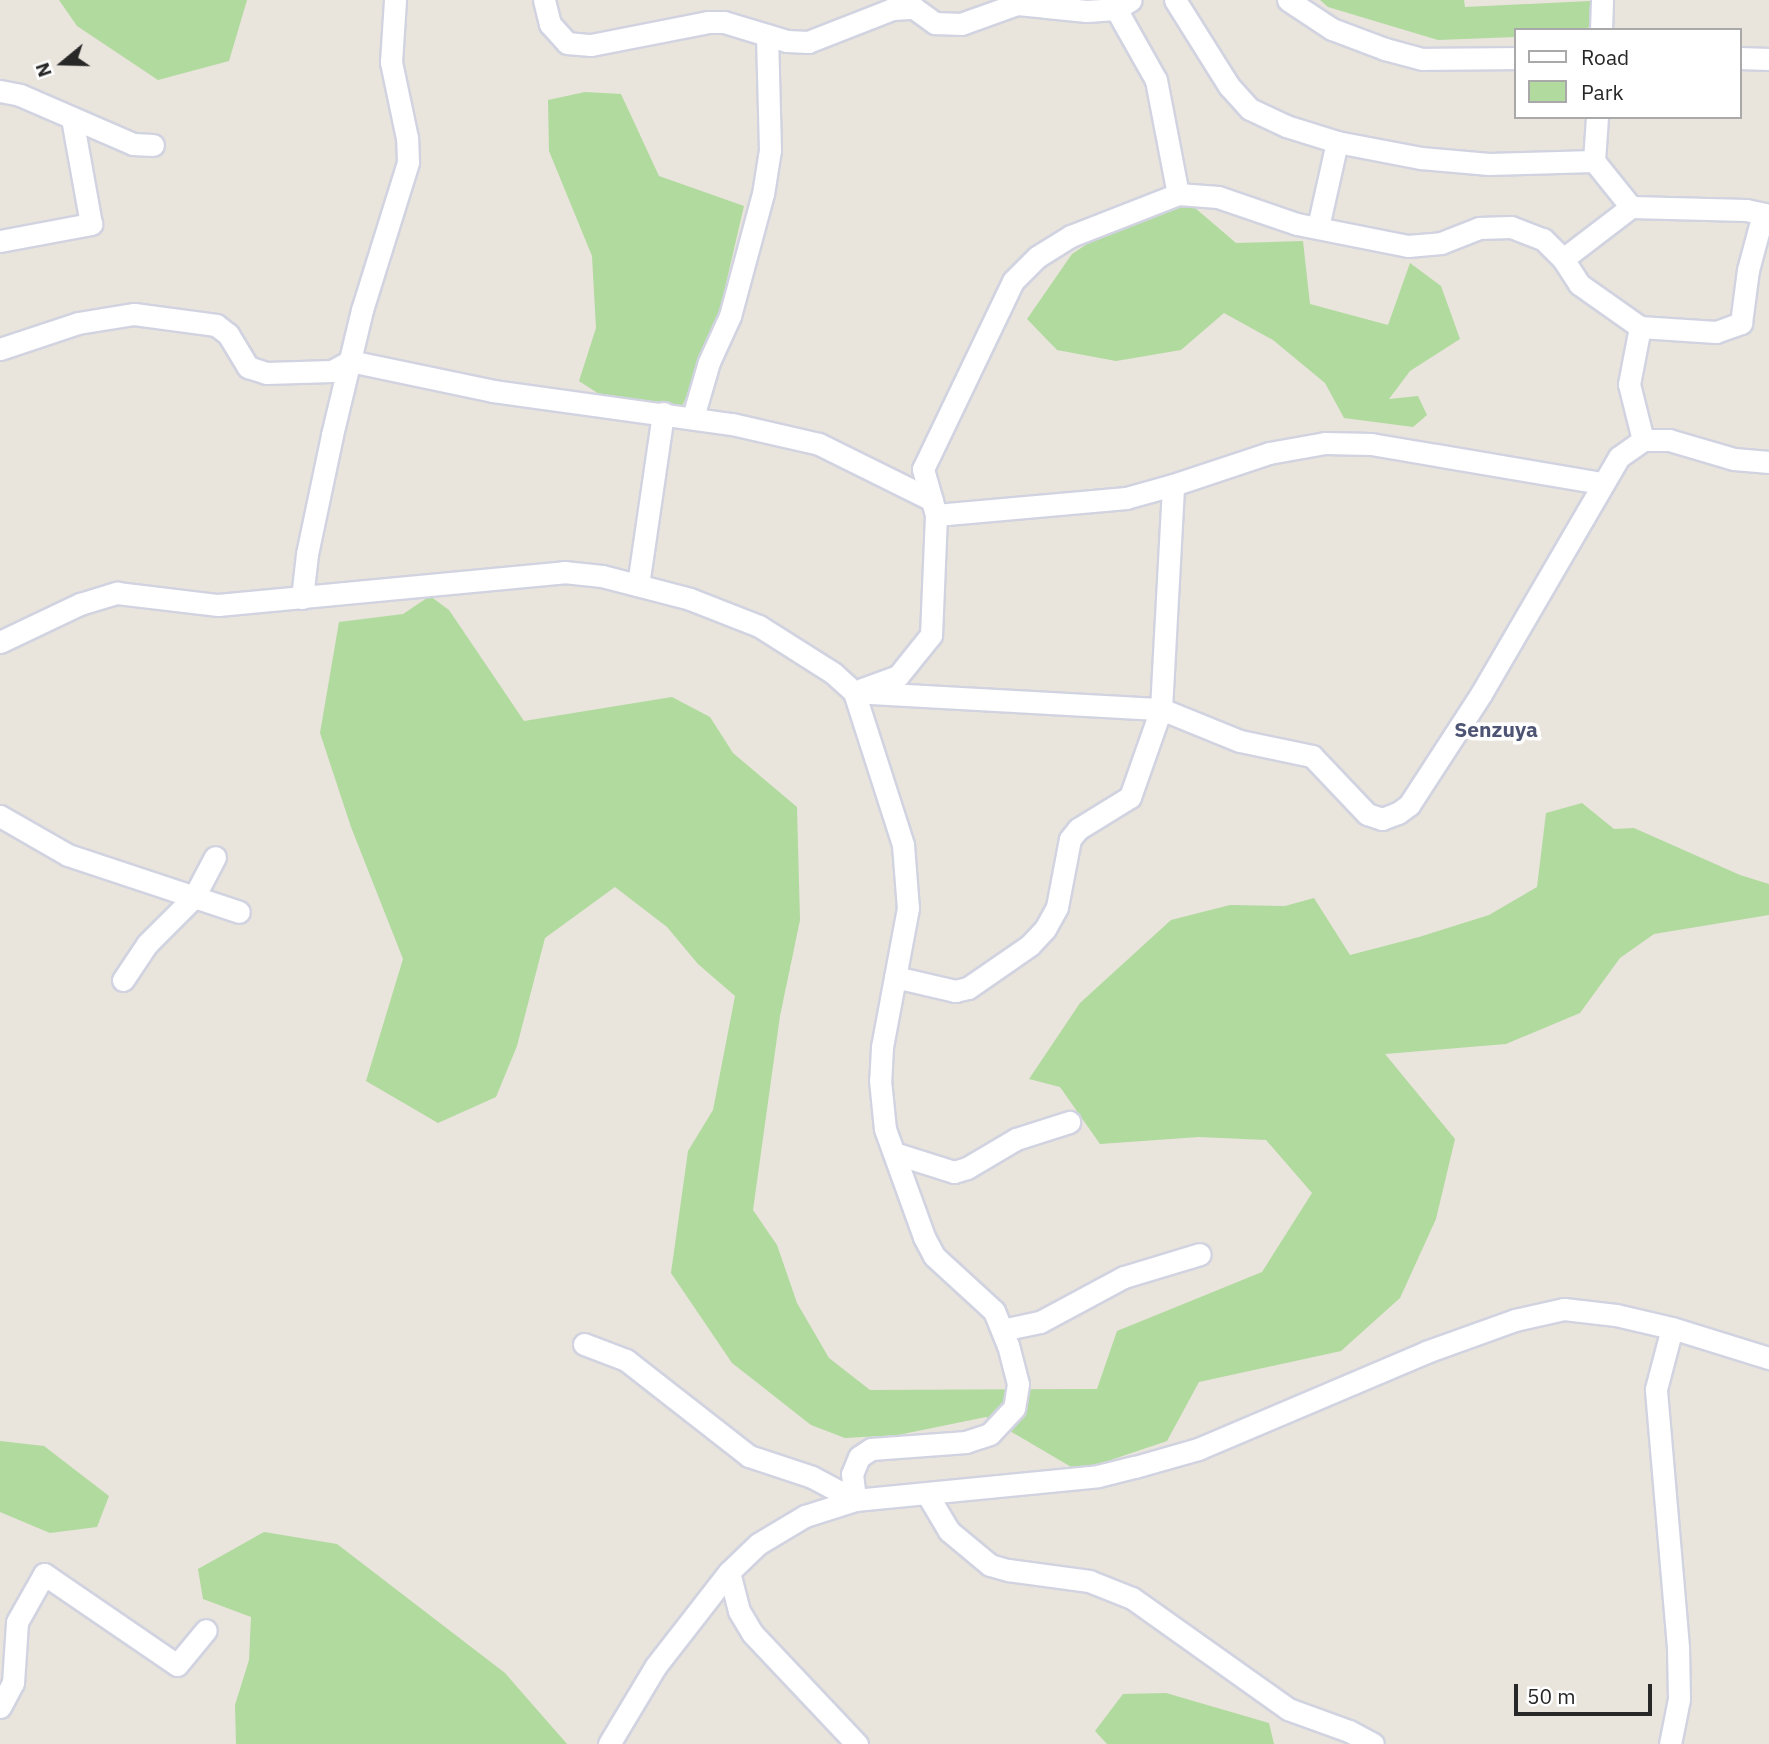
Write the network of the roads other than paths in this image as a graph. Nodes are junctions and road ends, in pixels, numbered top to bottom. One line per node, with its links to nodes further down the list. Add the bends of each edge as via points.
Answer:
1 (395, 0): 26 (street, via 391,62 408,162)
2 (544, 0): 8 (street, via 550,24 567,43 591,45 708,22)
3 (1175, 0): 15 (street, via 1229,86 1250,109)
4 (1288, 0): 9 (street, via 1332,29 1423,59)
5 (1602, 0): 7 (street)
6 (1124, 5): 8 (street, via 1087,11 1017,5 961,23 935,23 914,8 892,9 808,42); 18 (street, via 1156,80)
7 (1601, 28)
8 (767, 35): 28 (street, via 770,149 764,194 730,316 709,362)
9 (1514, 58)
10 (1741, 58): 11 (street)
11 (1769, 59)
12 (0, 91): 13 (street)
13 (72, 118): 16 (street, via 133,144); 22 (street, via 91,225)
14 (1597, 119): 17 (street)
15 (1337, 142): 17 (street, via 1421,158 1489,164); 21 (street)
16 (153, 145)
17 (1594, 162): 19 (street)
18 (1178, 194): 21 (street, via 1218,197); 33 (street, via 1071,236 1037,257 1013,281 923,469)
19 (1631, 207): 20 (street); 23 (street)
20 (1766, 214): 24 (street, via 1748,270 1741,323 1716,332)
21 (1318, 227): 23 (street, via 1408,246 1441,243 1479,228 1511,227 1543,239)
22 (0, 241)
23 (1563, 259): 24 (street, via 1579,285)
24 (1640, 327): 29 (street, via 1629,384)
25 (0, 349): 26 (street, via 78,323 135,314 216,325 228,334 248,368 266,373 332,371)
26 (350, 361): 27 (street, via 493,391); 35 (street, via 307,554)
27 (663, 413): 28 (street); 34 (street)
28 (693, 418): 33 (street, via 819,444)
29 (1643, 440): 30 (street, via 1669,440 1734,459); 31 (street, via 1619,457)
30 (1769, 462)
31 (1602, 483): 32 (street, via 1371,444 1325,443 1269,453); 38 (street, via 1481,694 1409,805 1398,813 1382,818 1367,814 1312,757 1240,741)
32 (1173, 485): 33 (street, via 1126,498); 38 (street)
33 (934, 508): 37 (street, via 931,635 898,676)
34 (638, 585): 35 (street, via 564,572); 37 (street, via 759,626 833,673)
35 (302, 598): 36 (street, via 218,605 117,593)
36 (3, 636)
37 (853, 692): 38 (street); 43 (street, via 903,845 908,908)
38 (1161, 709): 43 (street, via 1130,797 1078,829 1070,839 1056,907 1045,929 968,988 932,988)
39 (0, 816): 41 (street, via 68,855)
40 (215, 857): 41 (street)
41 (194, 897): 42 (street); 44 (street, via 153,936)
42 (239, 912)
43 (895, 977): 46 (street, via 880,1080 885,1129)
44 (123, 980)
45 (1069, 1122): 46 (street, via 1016,1139 954,1172)
46 (894, 1153): 49 (street, via 934,1256 995,1311)
47 (1200, 1254): 49 (street, via 1124,1277 1040,1322)
48 (1672, 1328): 51 (street); 52 (street, via 1564,1309 1515,1320 1426,1352 1198,1449 1098,1476); 60 (street, via 1656,1389 1678,1647 1679,1699)
49 (1002, 1330): 53 (street, via 1018,1384 1014,1408 990,1434 965,1442 871,1448 859,1457 852,1474)
50 (583, 1344): 53 (street, via 626,1360 749,1456 812,1476)
51 (1769, 1358)
52 (927, 1494): 53 (street); 59 (street, via 949,1531 990,1565 1089,1581 1132,1598 1288,1709)
53 (855, 1500): 54 (street, via 805,1516 758,1544)
54 (729, 1572): 57 (street, via 655,1667); 58 (street, via 739,1611 752,1633)
55 (206, 1630): 56 (street, via 177,1665 44,1574 17,1622 13,1683)
56 (0, 1707)
57 (620, 1740)
58 (857, 1744)
59 (1373, 1744)
60 (1670, 1744)

